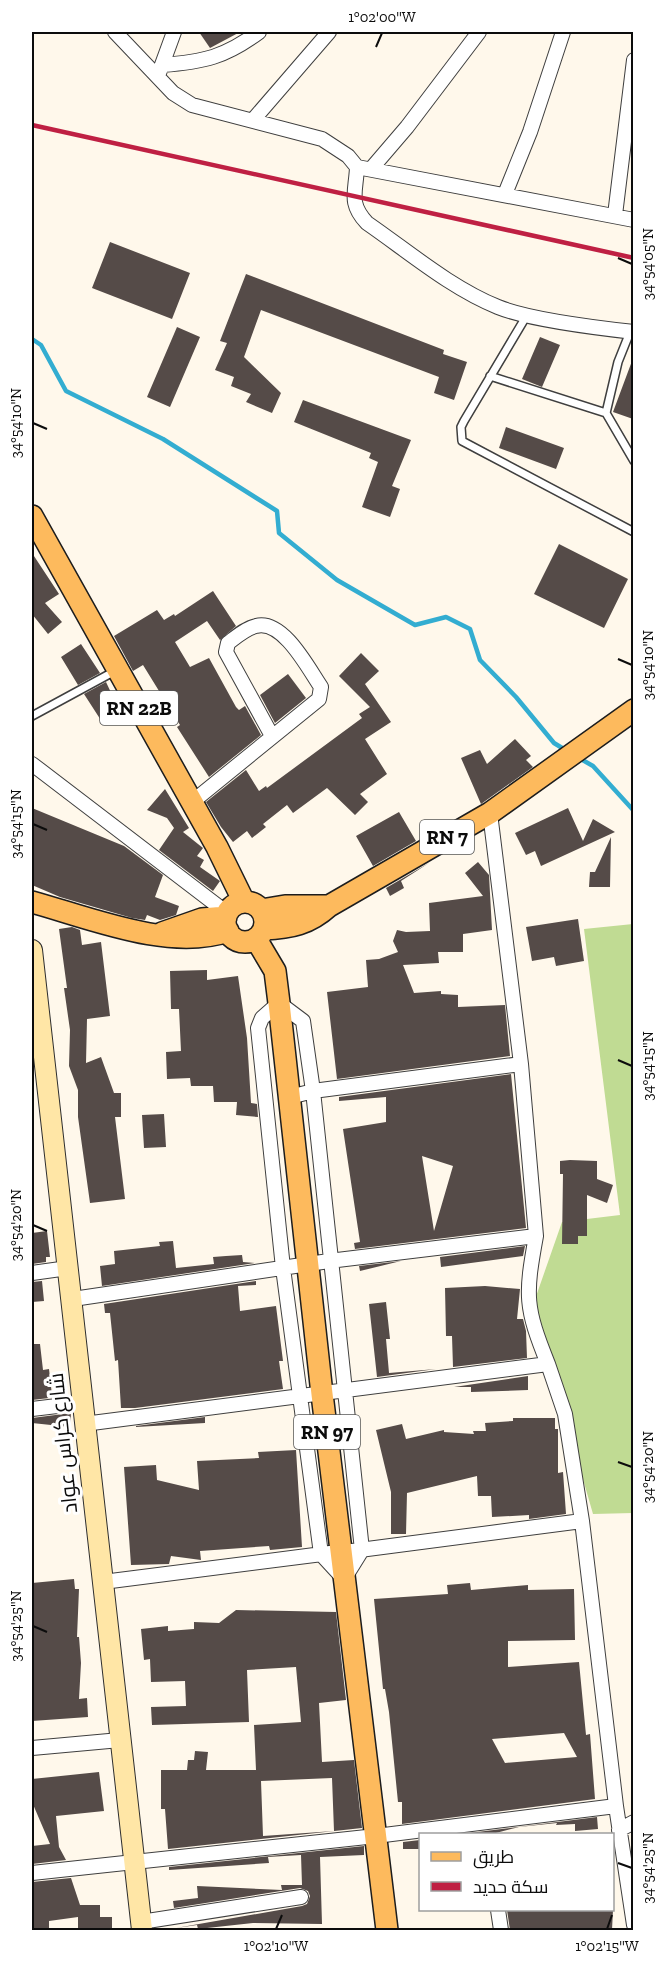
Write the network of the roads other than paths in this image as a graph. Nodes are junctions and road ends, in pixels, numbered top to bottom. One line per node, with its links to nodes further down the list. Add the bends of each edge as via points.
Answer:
1 (115, 32): 8 (street)
2 (174, 32): 8 (street)
3 (259, 32): 8 (street, via 224,55)
4 (329, 32): 9 (street)
5 (479, 32): 11 (street, via 407,127)
6 (563, 32): 12 (street)
7 (633, 60): 10 (street)
8 (160, 72): 9 (street, via 173,93 192,105)
9 (253, 120): 11 (street, via 322,139)
10 (628, 150): 13 (street)
11 (364, 168): 12 (street); 15 (street, via 353,195 357,213 367,224 468,292 499,308)
12 (505, 194): 13 (street)
13 (615, 215): 14 (street)
14 (633, 220)
15 (527, 315): 16 (street); 17 (lane)
16 (632, 332): 18 (lane, via 618,362)
17 (490, 376): 18 (lane); 21 (lane, via 461,427 462,441)
18 (606, 413): 19 (lane)
19 (633, 461)
20 (32, 516): 22 (main road, RN 22B)
21 (633, 532)
22 (117, 670): 24 (lane); 27 (main road, RN 22B)
23 (633, 710): 28 (main road, RN 7)
24 (32, 716)
25 (272, 736): 25 (street, via 319,699 321,687 283,634 262,625 253,626 228,643 226,652); 27 (street)
26 (32, 764): 30 (street)
27 (191, 803): 30 (main road, RN 22B, via 235,880)
28 (490, 813): 30 (main road, RN 7, via 297,926); 33 (street)
29 (32, 902): 30 (main road, RN 7, via 155,935 201,919)
30 (244, 920): 32 (main road, RN 97, via 275,971)
31 (32, 950): 36 (street, شارع كراس عواد)
32 (279, 1003): 34 (street, via 303,1022); 35 (main road, RN 97); 40 (street, via 262,1018 258,1028)
33 (521, 1064): 34 (street); 37 (street)
34 (313, 1091): 35 (street); 38 (street)
35 (290, 1097): 38 (main road, RN 97)
36 (39, 1103): 39 (street, شارع كراس عواد)
37 (536, 1236): 38 (street); 43 (street, via 528,1302)
38 (319, 1262): 40 (street); 44 (street); 45 (main road, RN 97)
39 (68, 1268): 41 (street); 42 (street, شارع كراس عواد)
40 (283, 1268): 42 (street); 46 (street)
41 (32, 1273)
42 (73, 1299): 47 (street, شارع كراس عواد)
43 (548, 1364): 44 (street); 50 (street, via 565,1414)
44 (344, 1392): 45 (street); 51 (street)
45 (322, 1394): 46 (street); 51 (main road, RN 97)
46 (300, 1397): 49 (street); 52 (street)
47 (82, 1403): 48 (street); 49 (street, شارع كراس عواد)
48 (32, 1409)
49 (84, 1424): 54 (street, شارع كراس عواد)
50 (582, 1521): 51 (street); 57 (street)
51 (352, 1551): 52 (street); 53 (main road, RN 97)
52 (321, 1554): 53 (street); 54 (street)
53 (344, 1579): 61 (main road, RN 97)
54 (103, 1582): 55 (street, شارع كراس عواد)
55 (120, 1740): 56 (street); 62 (street, شارع كراس عواد)
56 (32, 1748)
57 (616, 1806): 59 (street); 60 (street)
58 (633, 1822): 60 (street)
59 (489, 1828): 61 (street)
60 (619, 1830): 66 (street)
61 (376, 1836): 62 (street); 68 (main road, RN 97)
62 (133, 1862): 63 (street); 67 (street, شارع كراس عواد)
63 (32, 1873)
64 (300, 1897): 67 (street)
65 (498, 1911): 69 (street)
66 (633, 1925)
67 (142, 1926)
68 (387, 1930)
69 (501, 1930)

